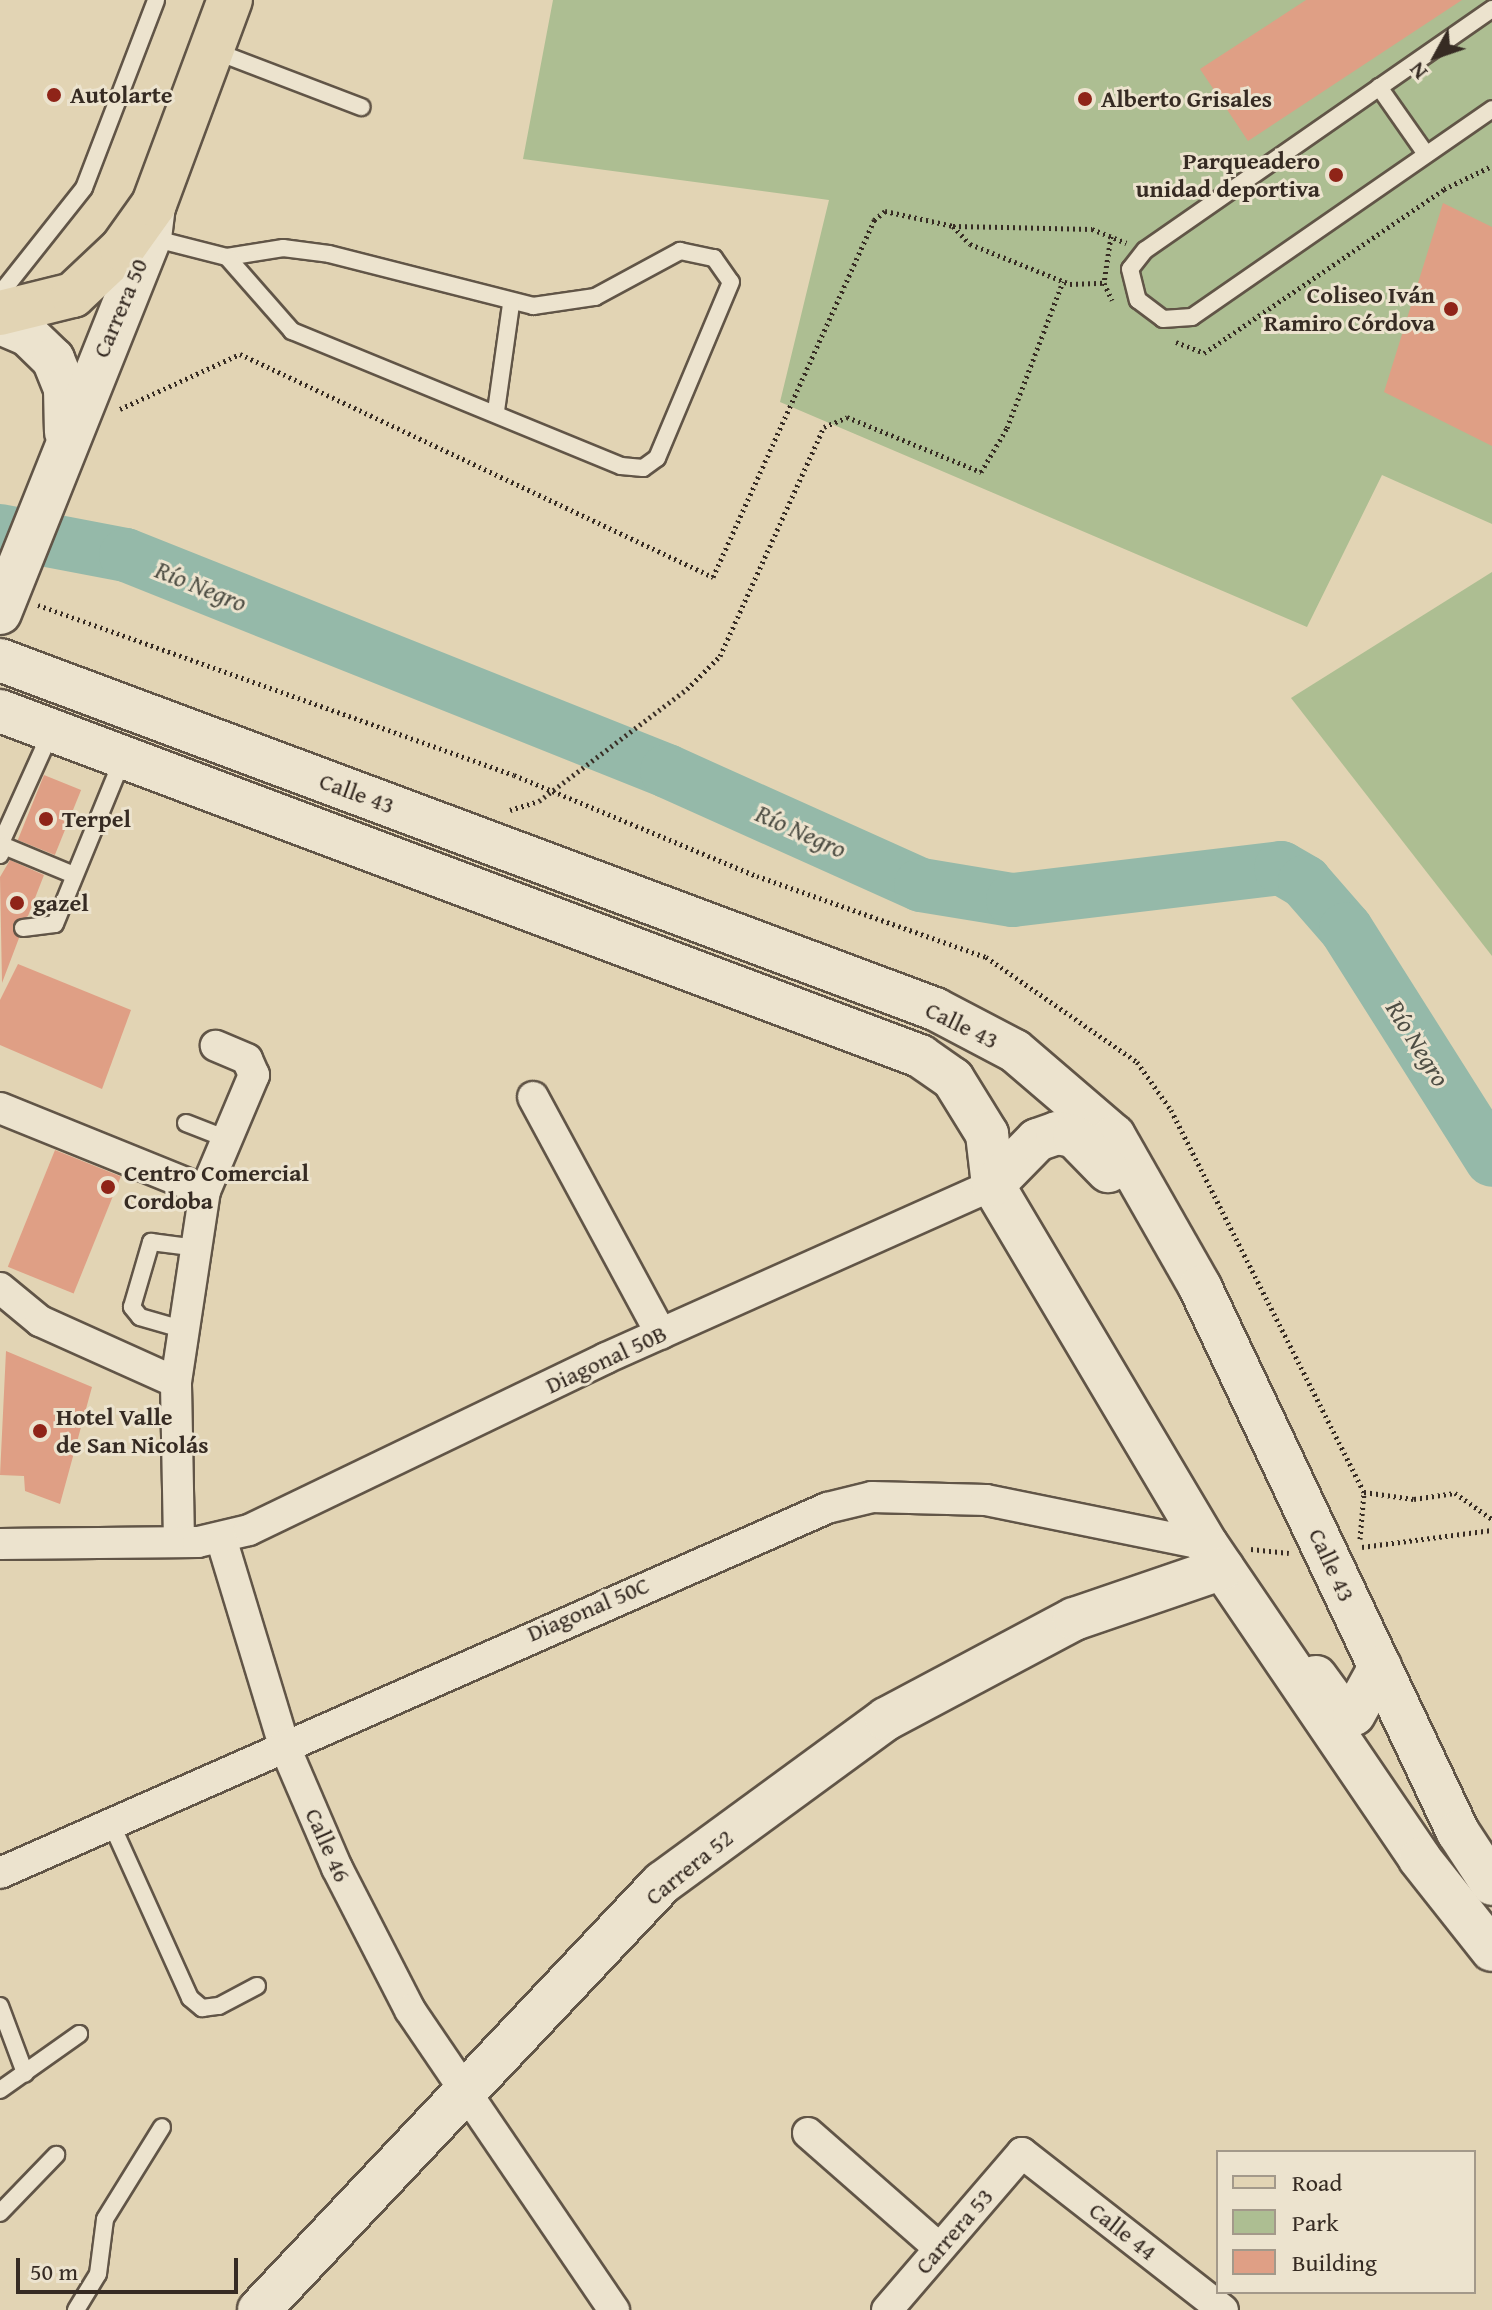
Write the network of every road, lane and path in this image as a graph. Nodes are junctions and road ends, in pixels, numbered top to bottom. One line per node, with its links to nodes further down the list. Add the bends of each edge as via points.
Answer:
1 (156, 0): 15 (lane, via 84,188)
2 (230, 0): 4 (main road, Carrera 50)
3 (1492, 9): 5 (lane)
4 (211, 49): 6 (lane); 9 (main road, Carrera 50)
5 (1379, 87): 8 (lane); 11 (lane)
6 (361, 107)
7 (1492, 109): 8 (lane)
8 (1426, 154): 11 (lane, via 1192,317 1163,319 1138,300 1130,269)
9 (152, 221): 12 (lane); 17 (main road, via 73,295); 20 (street, Carrera 50)
10 (953, 226): 11 (path, via 1092,229); 13 (path, via 970,244); 20 (path, via 896,211 874,220 713,577 240,354)
11 (1145, 250)
12 (227, 257): 16 (lane, via 283,248 329,254); 19 (lane, via 292,331)
13 (1063, 281): 14 (path); 26 (path, bridge, via 1007,428 981,472 847,417 824,427 720,656 687,689)
14 (1104, 283)
15 (0, 294)
16 (511, 304): 19 (lane); 19 (lane, via 595,297 680,251 714,258 731,282 657,458 643,468 621,466)
17 (0, 313)
18 (0, 323): 20 (street, via 28,335 53,359 65,389)
19 (496, 411)
20 (61, 451): 21 (street, Carrera 50)
21 (0, 613)
22 (0, 660): 42 (street, Calle 43, via 935,1009 1015,1051 1114,1136)
23 (0, 711): 24 (street, Calle 43)
24 (52, 730): 25 (street, Calle 43); 27 (lane)
25 (123, 757): 28 (lane); 35 (street, Calle 43, via 920,1056 953,1079 976,1108)
26 (539, 801)
27 (1, 848): 28 (lane)
28 (74, 875): 29 (lane, via 55,924)
29 (23, 928)
30 (216, 1046): 34 (street, via 247,1059 254,1075)
31 (533, 1097): 40 (street)
32 (2, 1113): 36 (street)
33 (186, 1123): 34 (lane)
34 (227, 1139): 36 (street)
35 (993, 1185): 40 (street, Diagonal 50B); 42 (street, via 1037,1140 1057,1133 1098,1156 1238,1401); 48 (street, Calle 43)
36 (205, 1191): 37 (street)
37 (197, 1248): 39 (street); 39 (lane, via 151,1242 132,1307 140,1317)
38 (0, 1288): 41 (street, via 40,1321)
39 (185, 1330): 41 (street)
40 (661, 1334): 44 (street, Diagonal 50B)
41 (176, 1382): 45 (street)
42 (1269, 1426): 47 (street, Calle 43)
43 (1492, 1530): 47 (path)
44 (221, 1538): 45 (street); 51 (street, Calle 46)
45 (179, 1541): 46 (street)
46 (0, 1544)
47 (1325, 1551): 48 (path); 50 (street, Calle 43)
48 (1215, 1557): 49 (street, Calle 43); 51 (street, Diagonal 50C, via 986,1500 872,1497 792,1521); 61 (street, Carrera 52, via 1074,1619 886,1719 662,1883)
49 (1253, 1612): 50 (street, via 1277,1623 1345,1713 1362,1707); 55 (street, Calle 43, via 1420,1859)
50 (1380, 1667): 54 (street, Calle 43, via 1458,1832)
51 (284, 1745): 52 (street, Diagonal 50C); 61 (street, Calle 46, via 410,2010)
52 (111, 1823): 53 (street, Diagonal 50C); 56 (lane, via 190,1998 202,2008 219,2006)
53 (0, 1873)
54 (1492, 1884)
55 (1492, 1950)
56 (257, 1986)
57 (0, 2006): 59 (lane)
58 (79, 2034): 59 (lane)
59 (25, 2073): 60 (lane)
60 (0, 2090)
61 (465, 2091): 69 (street, Carrera 52); 70 (street, Calle 46)
62 (162, 2127): 68 (lane, via 105,2219 98,2274)
63 (808, 2133): 67 (street)
64 (1022, 2153): 67 (street, Carrera 53); 72 (street, Calle 44)
65 (56, 2155): 66 (lane)
66 (0, 2213)
67 (939, 2248): 71 (street, Carrera 53)
68 (76, 2310)
69 (259, 2310)
70 (614, 2310)
71 (887, 2310)
72 (1223, 2310)

